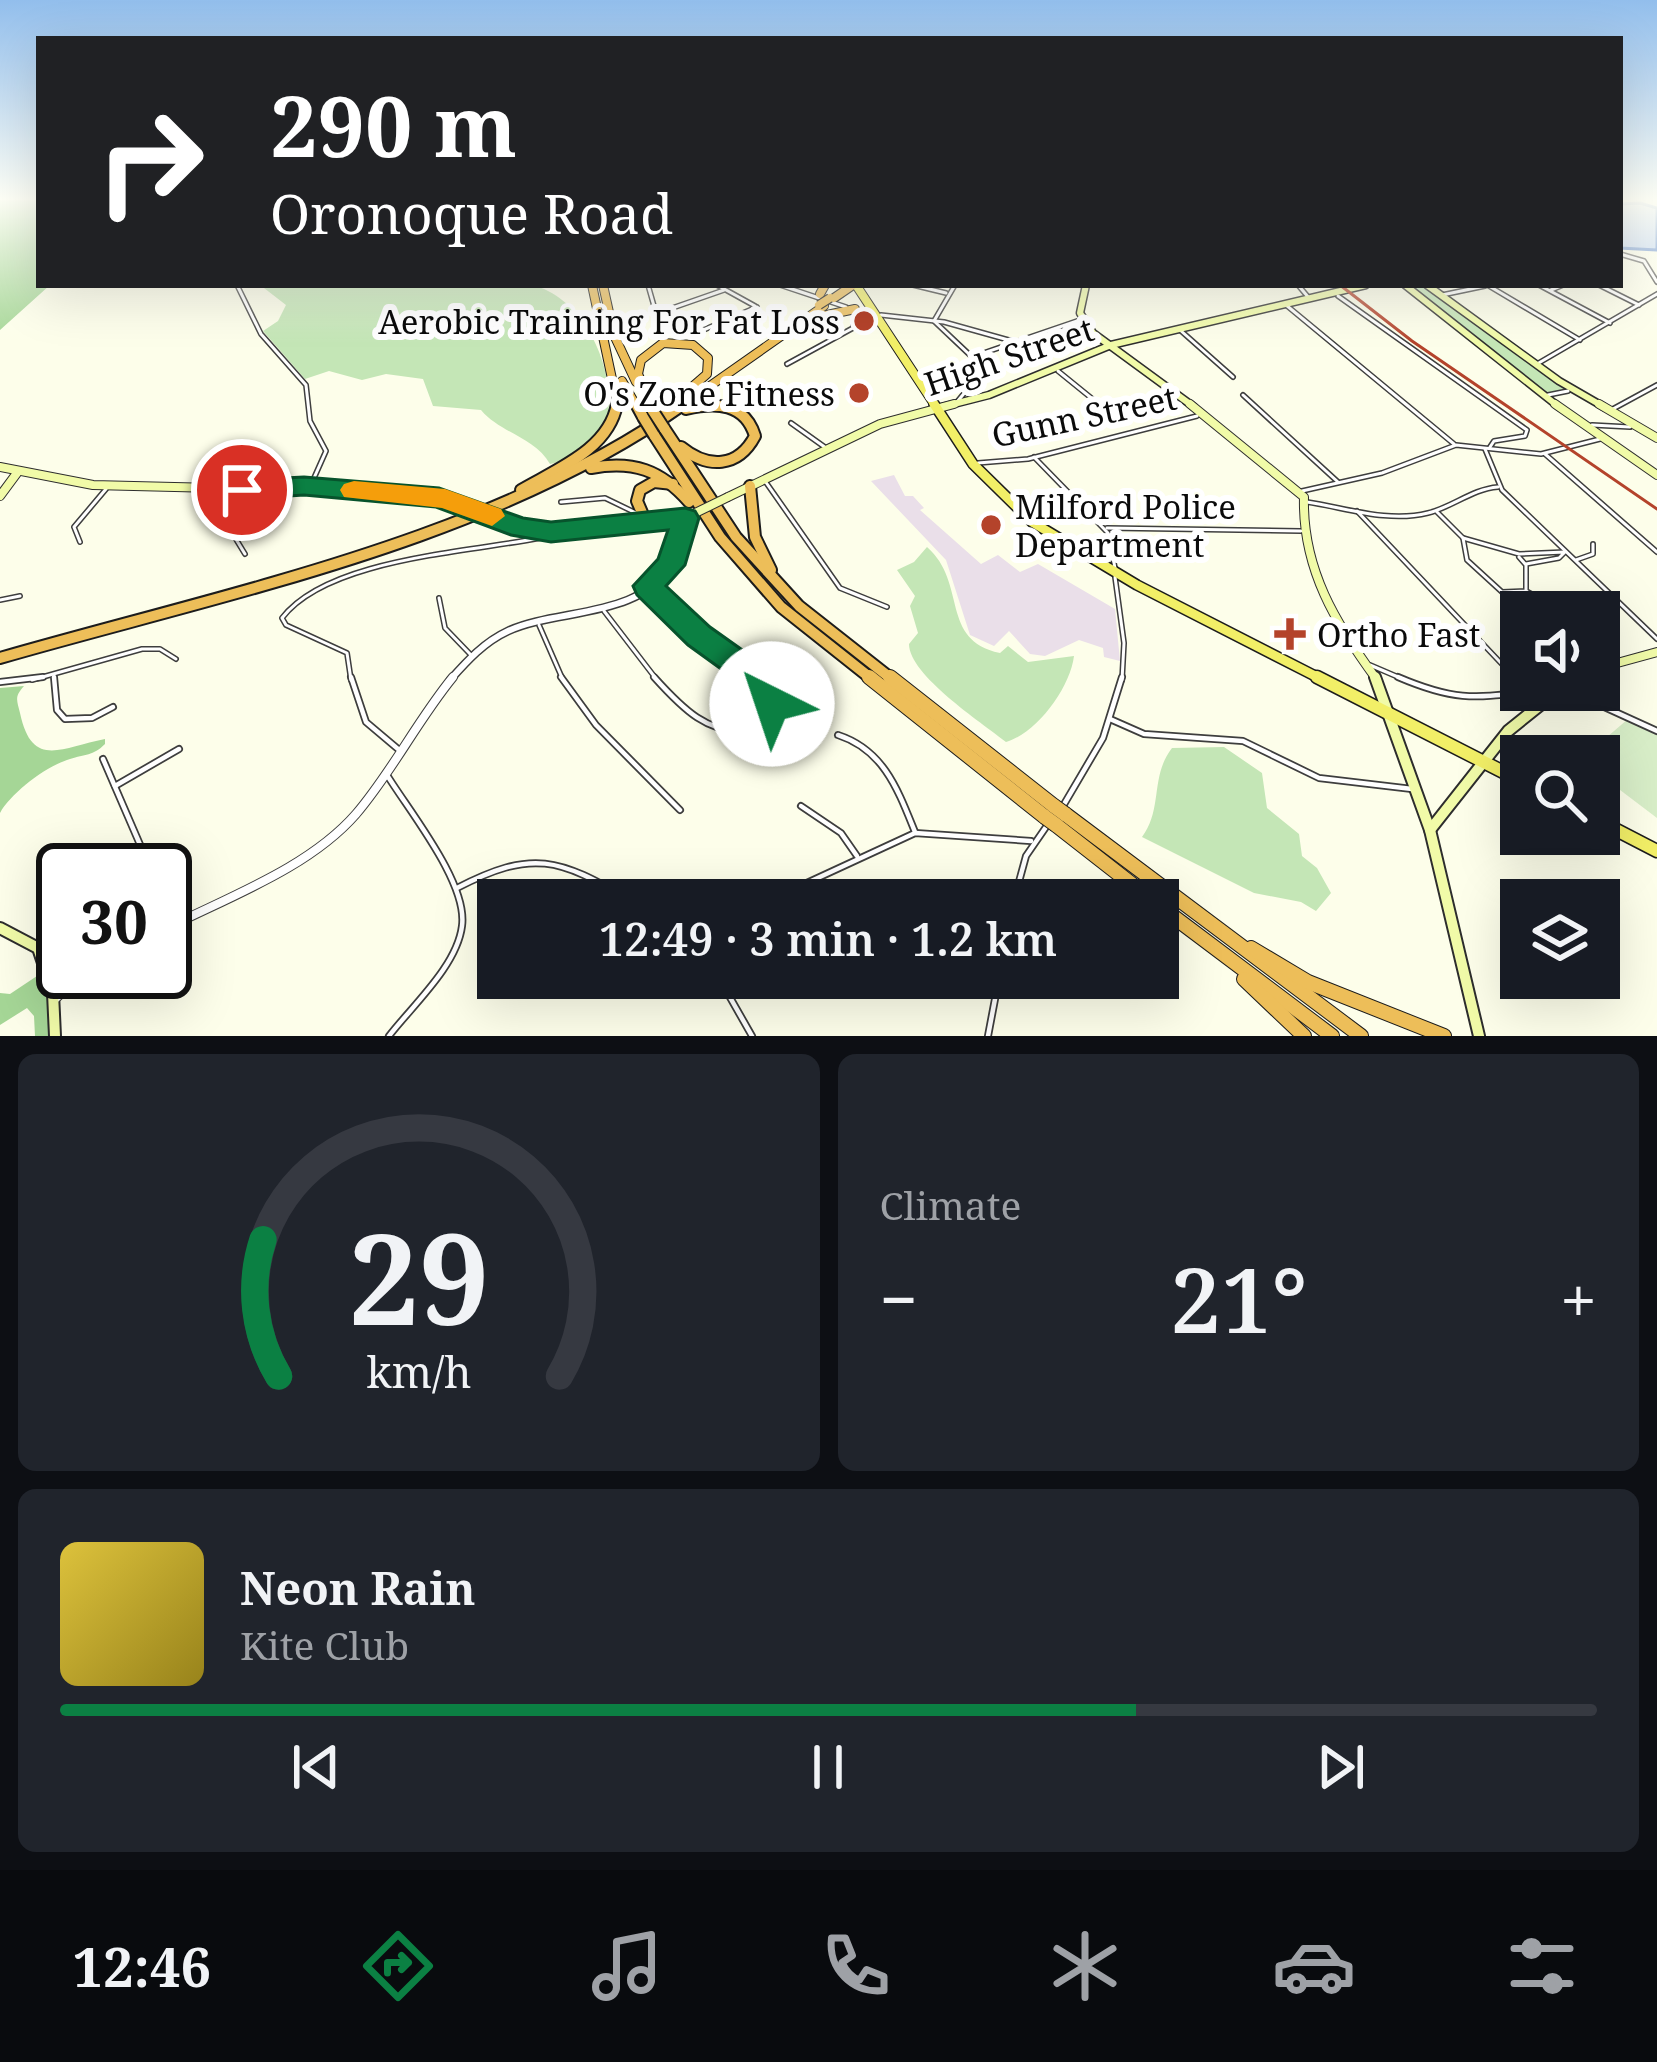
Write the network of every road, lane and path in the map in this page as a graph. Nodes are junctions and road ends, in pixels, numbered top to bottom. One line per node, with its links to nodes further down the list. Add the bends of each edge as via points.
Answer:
1 (1623, 255): 2 (street, via 1642,260)
2 (1657, 282)
3 (238, 288): 83 (street, via 261,334 307,388 310,421 326,451)
4 (593, 288): 45 (highway)
5 (603, 288): 61 (highway, via 620,350)
6 (649, 288): 36 (street)
7 (721, 288): 23 (street)
8 (789, 288): 35 (street)
9 (852, 288): 37 (main road)
10 (925, 288): 26 (street)
11 (954, 288): 26 (street)
12 (1086, 288): 38 (main road)
13 (1301, 288): 30 (street)
14 (1330, 288): 25 (street)
15 (1351, 288): 25 (main road, High Street)
16 (1409, 288): 55 (main road)
17 (1431, 288): 28 (main road)
18 (1476, 288): 28 (street)
19 (1496, 288): 43 (street)
20 (1544, 288): 24 (street)
21 (1556, 288): 24 (street)
22 (1605, 288): 34 (street)
23 (724, 290): 36 (street); 36 (street, via 757,307 694,334)
24 (1550, 291): 40 (street)
25 (1334, 292): 30 (main road, High Street); 68 (street, via 1527,430)
26 (949, 294): 39 (street)
27 (1657, 294): 31 (street)
28 (1440, 295): 49 (main road)
29 (823, 298): 42 (highway)
30 (1309, 298): 33 (main road, High Street)
31 (1649, 299): 32 (street); 34 (street)
32 (1657, 302)
33 (1285, 304): 41 (main road, High Street); 67 (street)
34 (1639, 305): 40 (street)
35 (855, 309): 37 (main road); 42 (highway); 48 (street, via 853,328)
36 (656, 314)
37 (873, 314): 39 (street); 58 (main road)
38 (1082, 320): 44 (street); 46 (main road)
39 (934, 321): 44 (street); 47 (street)
40 (1610, 323): 43 (street)
41 (1179, 329): 46 (main road, High Street); 51 (street)
42 (787, 330): 61 (highway)
43 (1580, 340): 49 (street)
44 (1014, 342): 47 (street)
45 (606, 345): 61 (highway); 88 (highway, via 620,398 611,429 582,456)
46 (1108, 346): 50 (main road, High Street); 60 (main road)
47 (972, 358): 57 (street, via 971,385)
48 (787, 364)
49 (1536, 365): 53 (main road)
50 (1056, 370): 56 (street); 57 (main road, High Street)
51 (1233, 377)
52 (1657, 385): 59 (street)
53 (1572, 390): 55 (street); 59 (main road)
54 (1243, 395): 80 (street)
55 (1546, 395): 63 (main road)
56 (1095, 401)
57 (955, 404): 58 (main road, High Street)
58 (936, 409): 69 (main road, High Street); 73 (main road)
59 (1608, 411): 64 (main road)
60 (1204, 414): 71 (street, Gunn Street); 86 (main road)
61 (654, 422): 61 (highway, via 638,374 644,355 671,342 704,352 705,377); 61 (highway, via 715,404 744,414 755,433 742,455 712,464 695,460); 79 (highway); 88 (highway); 104 (highway); 116 (highway, via 729,528)
62 (791, 423): 69 (street)
63 (1582, 425): 64 (street); 66 (main road)
64 (1641, 429): 65 (main road)
65 (1657, 437)
66 (1601, 438): 70 (street); 74 (main road)
67 (1456, 445): 68 (street); 80 (street)
68 (1487, 448): 70 (street); 85 (street)
69 (828, 449): 78 (main road, High Street)
70 (1545, 454): 106 (street)
71 (1034, 458): 73 (street, Gunn Street); 98 (street)
72 (1657, 460): 74 (street)
73 (973, 464): 111 (main road, via 1032,522)
74 (1643, 464): 77 (main road)
75 (0, 466): 76 (main road)
76 (19, 472): 84 (main road); 90 (main road)
77 (1657, 475)
78 (764, 480): 82 (main road, High Street); 117 (street, via 840,588)
79 (554, 482): 81 (highway, via 625,463 658,470); 122 (highway, via 406,540)
80 (1340, 483): 86 (street)
81 (676, 485): 97 (highway, via 658,481 640,490); 104 (highway)
82 (750, 486): 89 (main road, High Street); 92 (highway)
83 (310, 487): 87 (main road); 100 (main road, bridge, via 439,498 528,529)
84 (108, 488): 87 (main road); 102 (street, via 74,527)
85 (1499, 488): 95 (street, via 1481,488); 105 (street)
86 (1300, 491): 93 (main road)
87 (215, 492): 107 (street)
88 (512, 494): 122 (highway)
89 (732, 495): 92 (highway); 96 (main road, High Street, bridge)
90 (0, 496)
91 (561, 502): 97 (street, via 614,500)
92 (749, 502): 116 (highway, via 759,549)
93 (1306, 502): 94 (street); 99 (main road)
94 (1358, 511): 95 (street); 125 (street)
95 (1436, 511): 101 (street)
96 (685, 518): 97 (main road); 112 (street, via 671,565)
97 (646, 522): 100 (main road)
98 (1105, 528): 99 (street); 111 (street)
99 (1303, 531): 127 (main road, via 1335,622)
100 (567, 532): 139 (street, via 370,572 287,604 286,625 346,653 368,726)
101 (1462, 538): 108 (street); 110 (street, via 1467,560 1512,595 1530,592)
102 (80, 542)
103 (1593, 544): 109 (street, via 1593,554)
104 (727, 547): 148 (highway, via 827,648)
105 (1565, 552): 108 (street); 109 (street); 110 (street)
106 (1657, 552)
107 (245, 554)
108 (1518, 556): 110 (street)
109 (1574, 560): 120 (street)
110 (1526, 564)
111 (1115, 573): 134 (main road); 135 (street, via 1124,664)
112 (648, 586): 118 (street); 118 (street, via 770,688 771,707 752,730 726,733 664,694)
113 (20, 596): 115 (street)
114 (439, 598): 123 (street, via 445,628)
115 (0, 601)
116 (799, 606): 148 (highway)
117 (886, 607)
118 (603, 610): 119 (street)
119 (539, 623): 123 (street, via 506,633); 147 (street, via 553,666)
120 (1657, 639)
121 (1657, 652): 126 (main road)
122 (0, 655)
123 (472, 657): 139 (street)
124 (176, 659): 128 (street, via 142,649)
125 (1500, 661)
126 (1620, 662)
127 (1370, 665): 130 (street, via 1442,696); 134 (main road)
128 (54, 674): 129 (street); 131 (street, via 62,717 85,719)
129 (0, 682)
130 (1500, 693)
131 (113, 707)
132 (1529, 711): 141 (main road)
133 (1611, 711): 136 (street)
134 (1390, 715): 141 (main road); 145 (main road)
135 (1108, 718): 145 (street, via 1144,734 1244,741 1319,778); 152 (street, via 1074,791)
136 (1657, 731)
137 (838, 735): 151 (street, via 893,776)
138 (179, 749): 144 (street)
139 (403, 751): 143 (street)
140 (103, 759): 144 (street)
141 (1485, 762): 142 (main road); 149 (main road)
142 (1500, 770)
143 (386, 773): 160 (street); 162 (street, via 338,832)
144 (115, 787): 153 (street)
145 (1413, 790): 149 (main road)
146 (801, 806): 155 (street, via 836,829)
147 (680, 810)
148 (1055, 816): 159 (highway); 161 (highway)
149 (1430, 830): 176 (main road)
150 (1620, 832): 154 (main road)
151 (915, 833): 152 (street); 155 (street)
152 (1033, 842): 158 (street)
153 (139, 843)
154 (1657, 851)
155 (858, 858): 157 (street)
156 (594, 879): 160 (street, via 544,859 507,862)
157 (814, 879)
158 (1021, 879)
159 (1128, 879)
160 (454, 889): 169 (street, via 459,936)
161 (1181, 912): 172 (highway); 173 (highway); 174 (highway); 175 (highway, via 1309,982)
162 (192, 914)
163 (0, 928): 164 (main road)
164 (36, 947)
165 (731, 999): 170 (street)
166 (995, 999): 171 (street)
167 (54, 1000): 168 (main road)
168 (56, 1036)
169 (388, 1036)
170 (752, 1036)
171 (988, 1036)
172 (1304, 1036)
173 (1332, 1036)
174 (1361, 1036)
175 (1444, 1036)
176 (1480, 1036)

